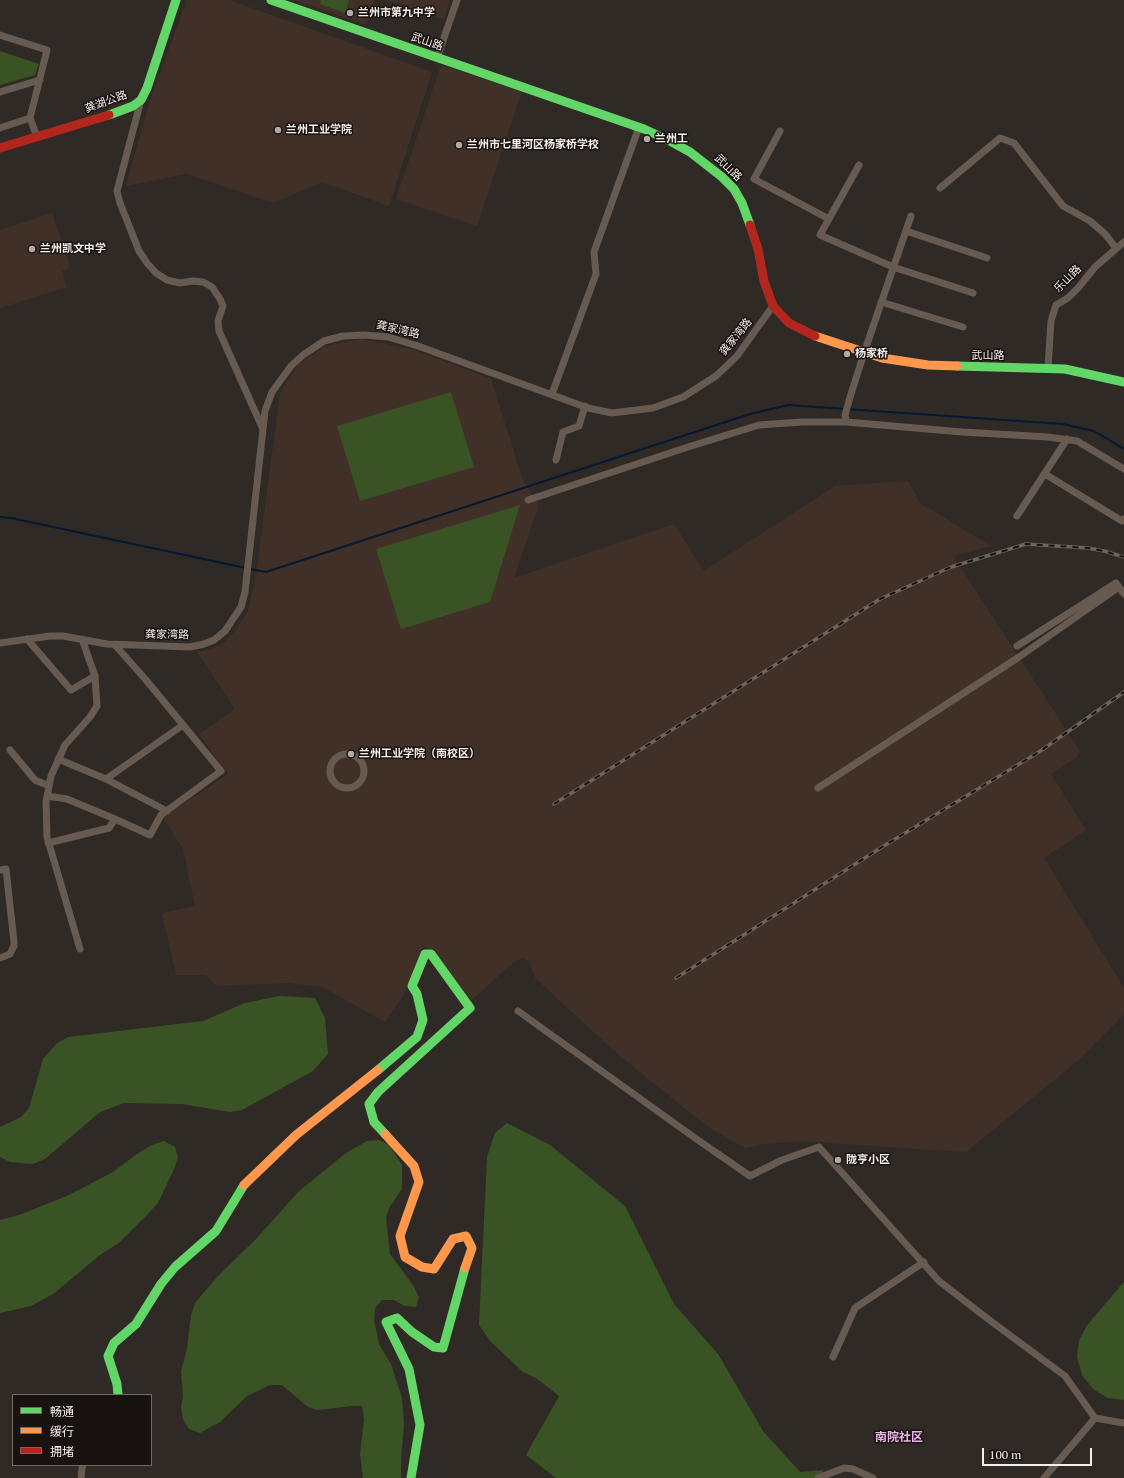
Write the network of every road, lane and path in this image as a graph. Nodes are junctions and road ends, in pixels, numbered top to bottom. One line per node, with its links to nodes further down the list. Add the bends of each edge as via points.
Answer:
1 (176, 0): 8 (street, 龚湖公路)
2 (270, 0): 5 (street, 武山路)
3 (457, 0): 5 (street)
4 (0, 36): 6 (street, via 47,50)
5 (437, 58): 10 (street, 武山路)
6 (40, 80): 7 (street); 9 (street)
7 (0, 92)
8 (141, 100): 13 (street, 龚湖公路, via 133,106); 34 (street, via 117,190 120,203 139,251 156,273 180,283 203,282 212,287 220,299 223,306 218,321 219,331)
9 (30, 118): 11 (street); 13 (street)
10 (639, 127): 26 (street, 武山路, via 690,152 734,189 750,224); 31 (street, via 594,252 596,274)
11 (0, 128)
12 (780, 131): 18 (street, via 754,179)
13 (37, 137): 14 (street, 龚湖公路)
14 (0, 148)
15 (859, 165): 18 (street)
16 (940, 188): 21 (street, via 1000,138 1014,143 1063,206 1090,221)
17 (911, 216): 19 (street)
18 (829, 220): 23 (street, via 820,235)
19 (906, 231): 22 (street); 23 (street)
20 (1124, 242): 21 (street, 乐山路)
21 (1116, 248): 29 (street, 乐山路, via 1068,298 1056,305 1051,321)
22 (987, 258)
23 (893, 267): 24 (street); 25 (street)
24 (973, 293)
25 (881, 302): 27 (street); 28 (street)
26 (773, 306): 28 (street, 武山路, via 790,323 814,336); 32 (street, 龚家湾路, via 737,356 716,376 682,398 653,408 612,413)
27 (962, 327)
28 (864, 353): 29 (street, 武山路, via 928,365); 33 (street)
29 (1048, 368): 30 (street, 武山路, via 1072,370)
30 (1124, 382)
31 (552, 394): 32 (street, 龚家湾路); 34 (street, 龚家湾路, via 388,337 343,336 324,341 291,366 272,392 265,411)
32 (585, 406): 36 (street, via 579,426 563,432)
33 (846, 419): 35 (street); 39 (street, via 759,426)
34 (263, 429): 47 (street, 龚家湾路, via 241,607 225,631 214,640 190,647)
35 (1067, 439): 37 (street, via 1077,441); 38 (street)
36 (556, 460)
37 (1124, 469)
38 (1045, 474): 40 (street); 41 (street, via 1122,521)
39 (528, 500)
40 (1017, 516)
41 (1124, 519)
42 (1119, 587): 43 (street); 48 (street, via 1116,583); 56 (street, via 1019,657)
43 (1124, 594)
44 (27, 639): 45 (street, 龚家湾路, via 50,636); 46 (street, 龚家湾路); 49 (street, via 71,690)
45 (82, 639): 47 (street, 龚家湾路); 49 (street)
46 (0, 643)
47 (115, 644): 50 (street)
48 (1017, 646)
49 (95, 676): 52 (street, via 97,706 65,745)
50 (183, 725): 54 (street); 58 (street, via 220,771)
51 (10, 750): 55 (street, via 35,780)
52 (58, 759): 54 (street); 55 (street)
53 (330, 768): 53 (street, via 333,781 345,788 358,785 365,773 361,760 350,753 337,757)
54 (106, 779): 58 (street)
55 (49, 786): 57 (street)
56 (818, 788)
57 (47, 796): 59 (street, via 68,799); 60 (street)
58 (167, 811): 59 (street, via 161,815 150,835)
59 (115, 819): 60 (street, via 109,828)
60 (48, 843): 62 (street)
61 (0, 870): 63 (street, via 6,869 14,942 10,954)
62 (80, 949)
63 (0, 958)
64 (518, 1011): 65 (street, via 750,1176 782,1160 819,1147)
65 (924, 1262): 66 (street, via 855,1308); 68 (street, via 940,1281 1065,1376)
66 (833, 1357)
67 (118, 1394): 72 (street, via 108,1356 114,1343 136,1324 175,1267 216,1231 246,1181 296,1135 417,1037 423,1020 417,994 412,986 425,954 431,954 470,1008 378,1092 370,1104 374,1122 414,1166 418,1182 400,1236 405,1257 422,1267 434,1269 453,1239 466,1236 472,1248 443,1348 434,1347 397,1318 386,1322 409,1369 420,1425)
68 (1095, 1418): 69 (street); 75 (street)
69 (1124, 1423)
70 (83, 1466): 71 (street)
71 (81, 1478)
72 (411, 1478)
73 (818, 1478): 74 (street, via 844,1468)
74 (873, 1478)
75 (1044, 1478)

